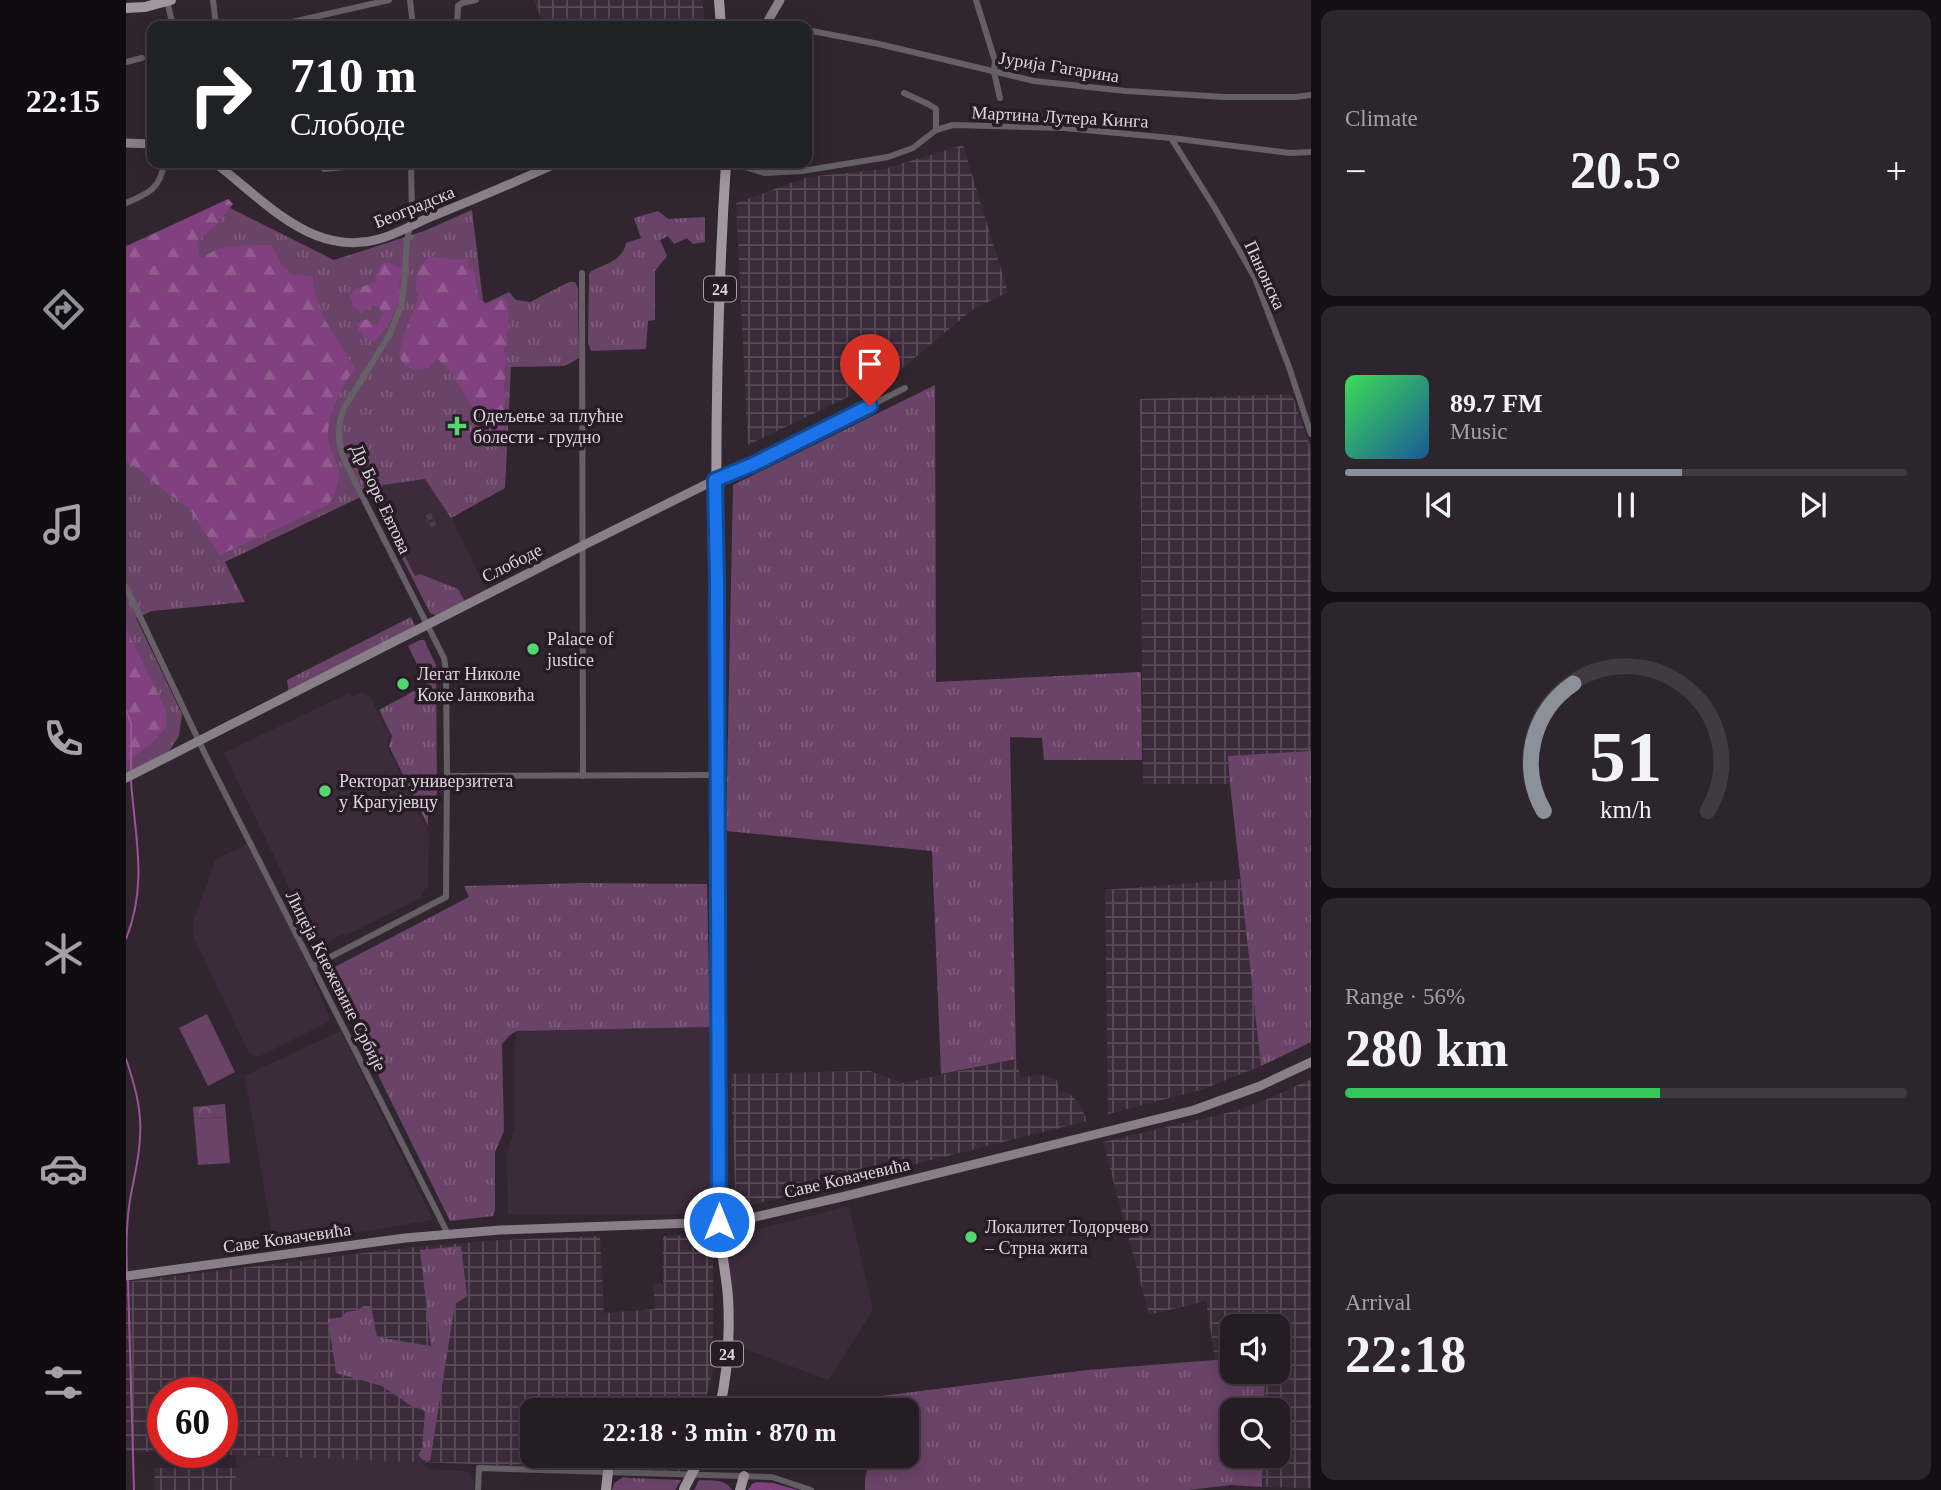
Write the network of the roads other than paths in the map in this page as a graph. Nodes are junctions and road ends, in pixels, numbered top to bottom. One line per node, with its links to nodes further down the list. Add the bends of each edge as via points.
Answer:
1 (213, 0): 11 (street)
2 (389, 0): 12 (street)
3 (410, 0): 13 (street)
4 (476, 0): 14 (street, via 458,6)
5 (719, 0): 15 (main road)
6 (780, 0): 16 (street)
7 (976, 0): 20 (street, via 995,61)
8 (169, 1): 9 (main road); 10 (street)
9 (126, 8)
10 (172, 21)
11 (215, 21)
12 (296, 21)
13 (412, 21)
14 (457, 21)
15 (721, 21)
16 (767, 21)
17 (812, 31): 20 (street, Јурија Гагарина)
18 (142, 58): 19 (street)
19 (126, 62)
20 (994, 72): 22 (street, Јурија Гагарина, via 1126,91 1269,98); 23 (street)
21 (904, 93): 24 (street, via 936,109)
22 (1311, 95)
23 (1000, 98)
24 (936, 130): 25 (street, Мартина Лутера Кинга, via 953,125 1064,128); 35 (street, Мартина Лутера Кинга, via 913,148 888,157 802,171 764,173)
25 (1171, 138): 28 (street, Мартина Лутера Кинга); 41 (street, Панонска, via 1255,278)
26 (126, 143): 27 (street)
27 (147, 144)
28 (1311, 152)
29 (163, 168): 37 (street, via 148,193)
30 (221, 168): 38 (street, Београдска, via 287,219 316,235 355,242)
31 (335, 168): 36 (street)
32 (411, 168): 38 (street, Др Боре Евтова)
33 (546, 168): 38 (street, Београдска)
34 (726, 168): 42 (main road, 24)
35 (748, 168)
36 (324, 169)
37 (126, 203)
38 (410, 228): 45 (street, Др Боре Евтова, via 398,315 344,408 339,444)
39 (582, 273): 43 (street)
40 (905, 388): 42 (street, Слободе)
41 (1311, 434)
42 (715, 480): 43 (street, Слободе); 47 (main road, 24)
43 (582, 546): 45 (street, Слободе); 49 (street)
44 (126, 587): 46 (street, Лицеја Кнежевине Србије)
45 (427, 625): 46 (street, Слободе); 48 (street, Др Боре Евтова, via 446,664)
46 (199, 740): 50 (street, Слободе); 51 (street, Лицеја Кнежевине Србије)
47 (718, 775): 49 (street); 53 (main road, 24)
48 (447, 776): 49 (street); 51 (street, Др Боре Евтова, via 446,897)
49 (583, 776)
50 (126, 778)
51 (313, 967): 54 (street, Лицеја Кнежевине Србије)
52 (1311, 1062): 53 (street, Саве Ковачевића, via 1194,1110 850,1195)
53 (719, 1222): 54 (street, Саве Ковачевића); 56 (main road, 24, via 728,1296)
54 (448, 1234): 55 (street, Саве Ковачевића)
55 (126, 1276)
56 (721, 1398)
57 (696, 1468): 62 (main road, bridge)
58 (608, 1471): 59 (street); 60 (street, via 479,1468); 61 (main road)
59 (744, 1476): 63 (main road); 64 (street, via 780,1479)
60 (478, 1490)
61 (606, 1490)
62 (684, 1490)
63 (740, 1490)
64 (811, 1490)

